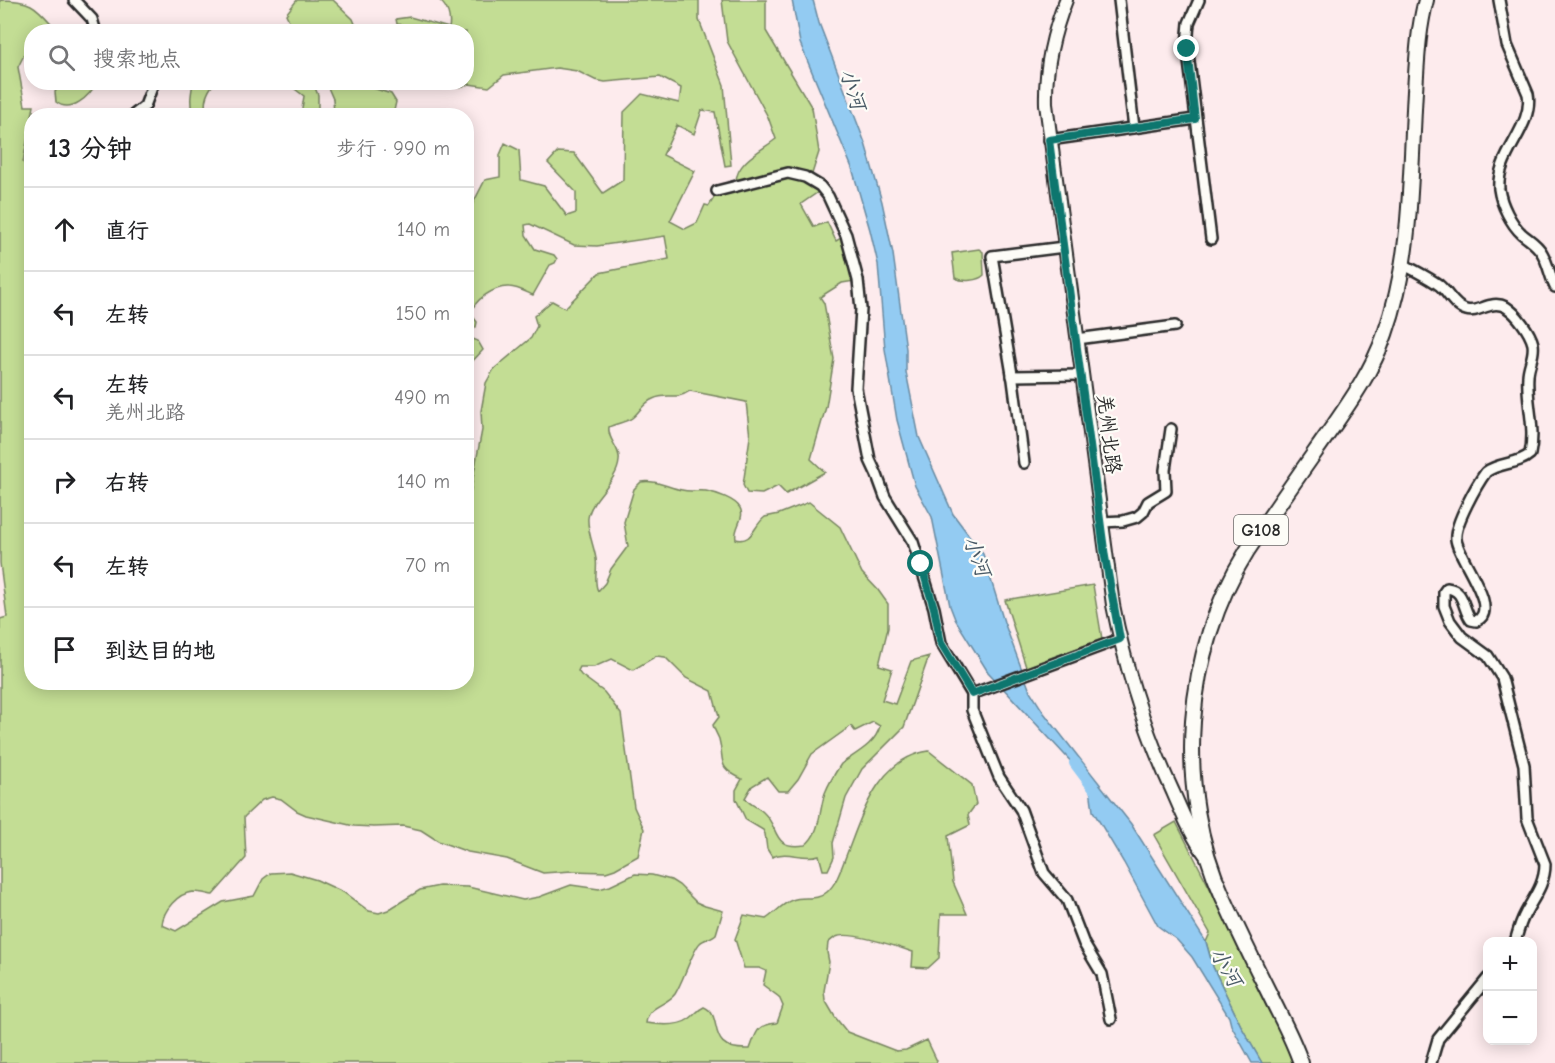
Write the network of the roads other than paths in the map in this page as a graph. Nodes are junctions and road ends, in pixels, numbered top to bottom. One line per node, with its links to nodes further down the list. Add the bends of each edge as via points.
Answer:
1 (74, 0): 7 (street)
2 (1119, 0): 11 (street)
3 (1199, 0): 10 (street, via 1187,33)
4 (1426, 0): 16 (highway, G108, via 1418,44)
5 (1499, 0): 17 (street, via 1507,45 1530,102 1503,164 1499,188 1515,227 1542,253)
6 (1063, 1): 12 (main road, 羌州北路, via 1047,72)
7 (94, 24)
8 (151, 90): 9 (street)
9 (143, 108)
10 (1195, 119): 11 (street); 14 (street)
11 (1134, 128): 12 (street)
12 (1049, 140): 15 (main road, 羌州北路)
13 (717, 191): 26 (street, via 788,173 805,177 828,196 846,235 858,280 861,309 856,388 870,460 885,497 913,542 941,643)
14 (1211, 239)
15 (1064, 247): 19 (main road, 羌州北路); 21 (street, via 992,256)
16 (1403, 264): 27 (highway, G108, via 1394,308 1373,363 1240,563 1213,622 1197,689 1192,744 1196,813); 28 (street, via 1439,286 1466,310 1491,305 1507,308 1527,331 1533,345 1528,376 1533,433 1530,454 1486,472 1456,532 1459,553 1482,594 1484,615 1471,620 1461,595 1452,588 1444,592 1447,616 1455,629 1488,656 1502,678 1524,765 1527,818 1545,864 1541,885)
17 (1555, 287)
18 (1175, 327): 19 (street)
19 (1077, 339): 20 (main road, 羌州北路)
20 (1081, 375): 21 (street); 24 (main road, 羌州北路)
21 (1012, 376): 23 (street)
22 (1171, 429): 24 (street, via 1166,491 1148,502 1137,517)
23 (1024, 462)
24 (1101, 522): 25 (main road, 羌州北路)
25 (1120, 639): 26 (street); 27 (main road, 羌州北路, via 1154,751 1193,838)
26 (975, 693): 30 (street, via 972,710 999,777 1021,810 1044,873 1067,900 1084,944 1102,974)
27 (1208, 858): 31 (highway, G108)
28 (1516, 937)
29 (1483, 984): 32 (street, via 1438,1039)
30 (1111, 1019)
31 (1301, 1063)
32 (1431, 1063)

